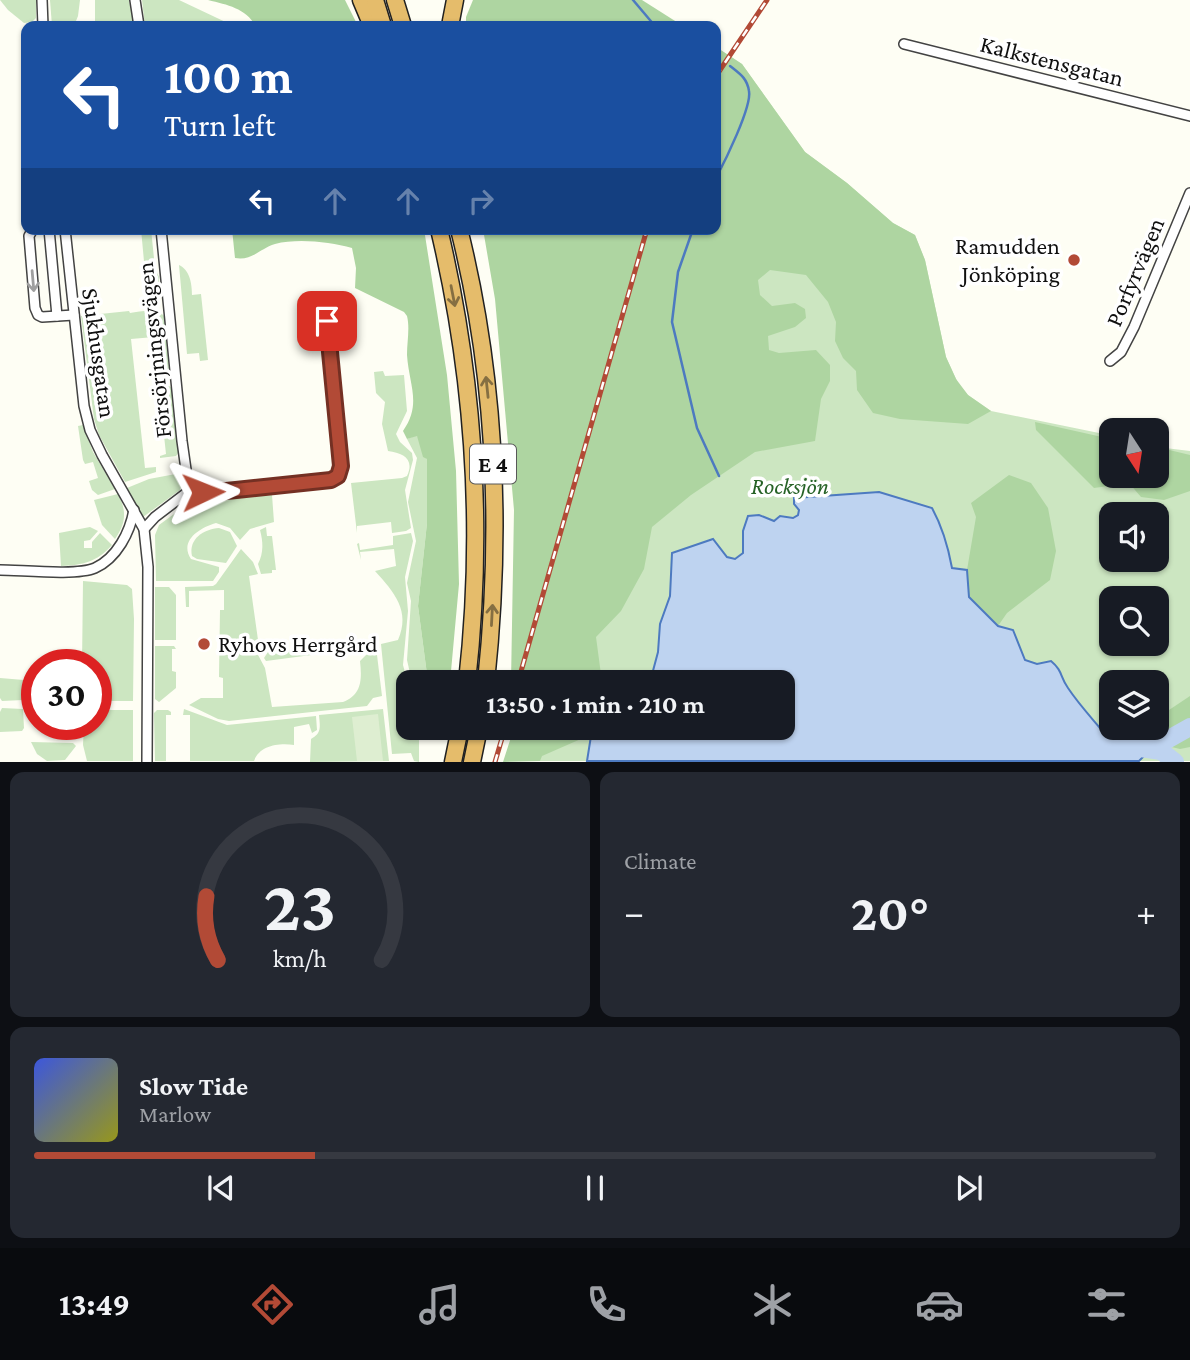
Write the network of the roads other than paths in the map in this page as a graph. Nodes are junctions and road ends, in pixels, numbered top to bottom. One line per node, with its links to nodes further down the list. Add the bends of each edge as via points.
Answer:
1 (42, 0): 7 (street)
2 (135, 0): 8 (street)
3 (361, 0): 9 (highway)
4 (375, 0): 10 (highway)
5 (395, 0): 11 (highway)
6 (455, 0): 12 (highway)
7 (43, 21)
8 (138, 21)
9 (370, 21)
10 (381, 21)
11 (401, 21)
12 (451, 21)
13 (904, 44): 14 (street, Kalkstensgatan)
14 (1190, 116)
15 (1190, 193): 25 (street, Porfyrvägen, via 1134,327 1121,352)
16 (30, 235): 23 (street, one-way to 23, via 35,308 42,317)
17 (50, 235): 23 (street)
18 (66, 235): 22 (street, Sjukhusgatan)
19 (162, 235): 26 (street, Försörjningsvägen)
20 (440, 235): 30 (highway, E 4, one-way to 30, via 463,360 473,467 475,580)
21 (462, 235): 31 (highway, E 4, one-way to 21, via 494,579 493,474 483,357)
22 (74, 315): 23 (street); 27 (street, Sjukhusgatan, via 90,430)
23 (57, 316)
24 (327, 321): 26 (street, via 341,466 338,476 217,492)
25 (1110, 361)
26 (189, 491): 28 (street)
27 (134, 510): 28 (street, Sjukhusgatan); 29 (street, via 125,538 94,569)
28 (144, 529): 34 (street, Sjukhusgatan, via 148,567)
29 (0, 569)
30 (468, 670)
31 (487, 670)
32 (457, 740): 35 (highway)
33 (476, 740): 36 (highway)
34 (147, 761)
35 (453, 761)
36 (472, 761)

